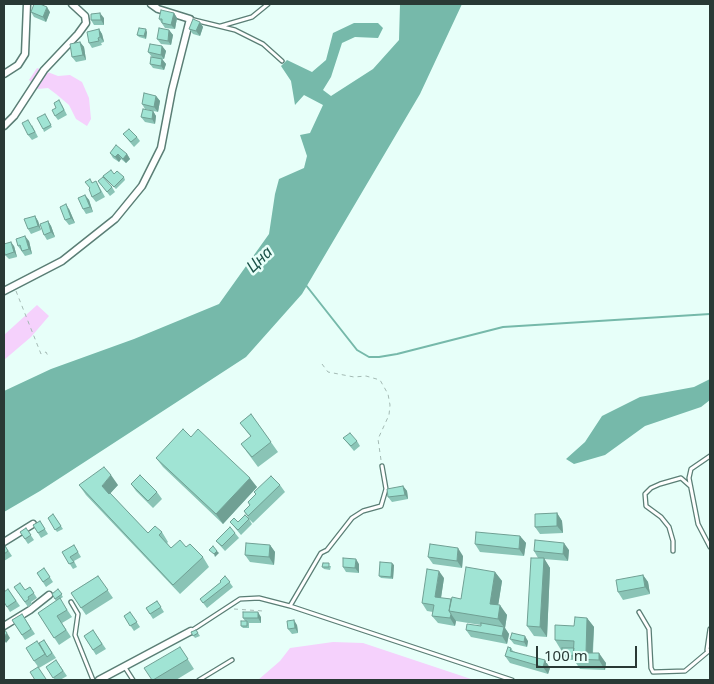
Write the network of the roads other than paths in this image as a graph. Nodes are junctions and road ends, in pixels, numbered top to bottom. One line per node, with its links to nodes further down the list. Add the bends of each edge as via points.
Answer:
1 (27, 4): 8 (street, via 25,54 18,65)
2 (72, 4): 9 (street, via 85,16 86,23 44,70)
3 (151, 4): 5 (street)
4 (268, 4): 6 (lane, via 252,18)
5 (190, 19): 6 (lane); 10 (street, via 161,148 142,186 115,219 62,261)
6 (221, 26): 7 (lane, via 263,44)
7 (282, 61)
8 (4, 74)
9 (4, 126)
10 (4, 291)
11 (710, 456): 13 (lane, via 691,469)
12 (382, 466): 20 (lane, via 386,489 382,506 352,518 321,553)
13 (690, 486): 16 (lane, via 698,524); 17 (lane, via 681,478 660,484 645,494 646,506 669,527)
14 (33, 524): 15 (street)
15 (4, 542)
16 (710, 547)
17 (673, 551)
18 (48, 595): 22 (street)
19 (71, 602): 28 (lane, via 78,614 75,634)
20 (290, 606): 24 (lane, via 259,598 240,599); 32 (lane)
21 (639, 612): 25 (lane, via 649,629 653,672 685,671)
22 (4, 626)
23 (710, 629): 25 (lane)
24 (190, 631): 27 (street)
25 (708, 650)
26 (232, 660): 31 (lane)
27 (124, 666): 29 (street); 30 (lane)
28 (93, 680)
29 (99, 680)
30 (133, 680)
31 (199, 680)
32 (512, 680)

